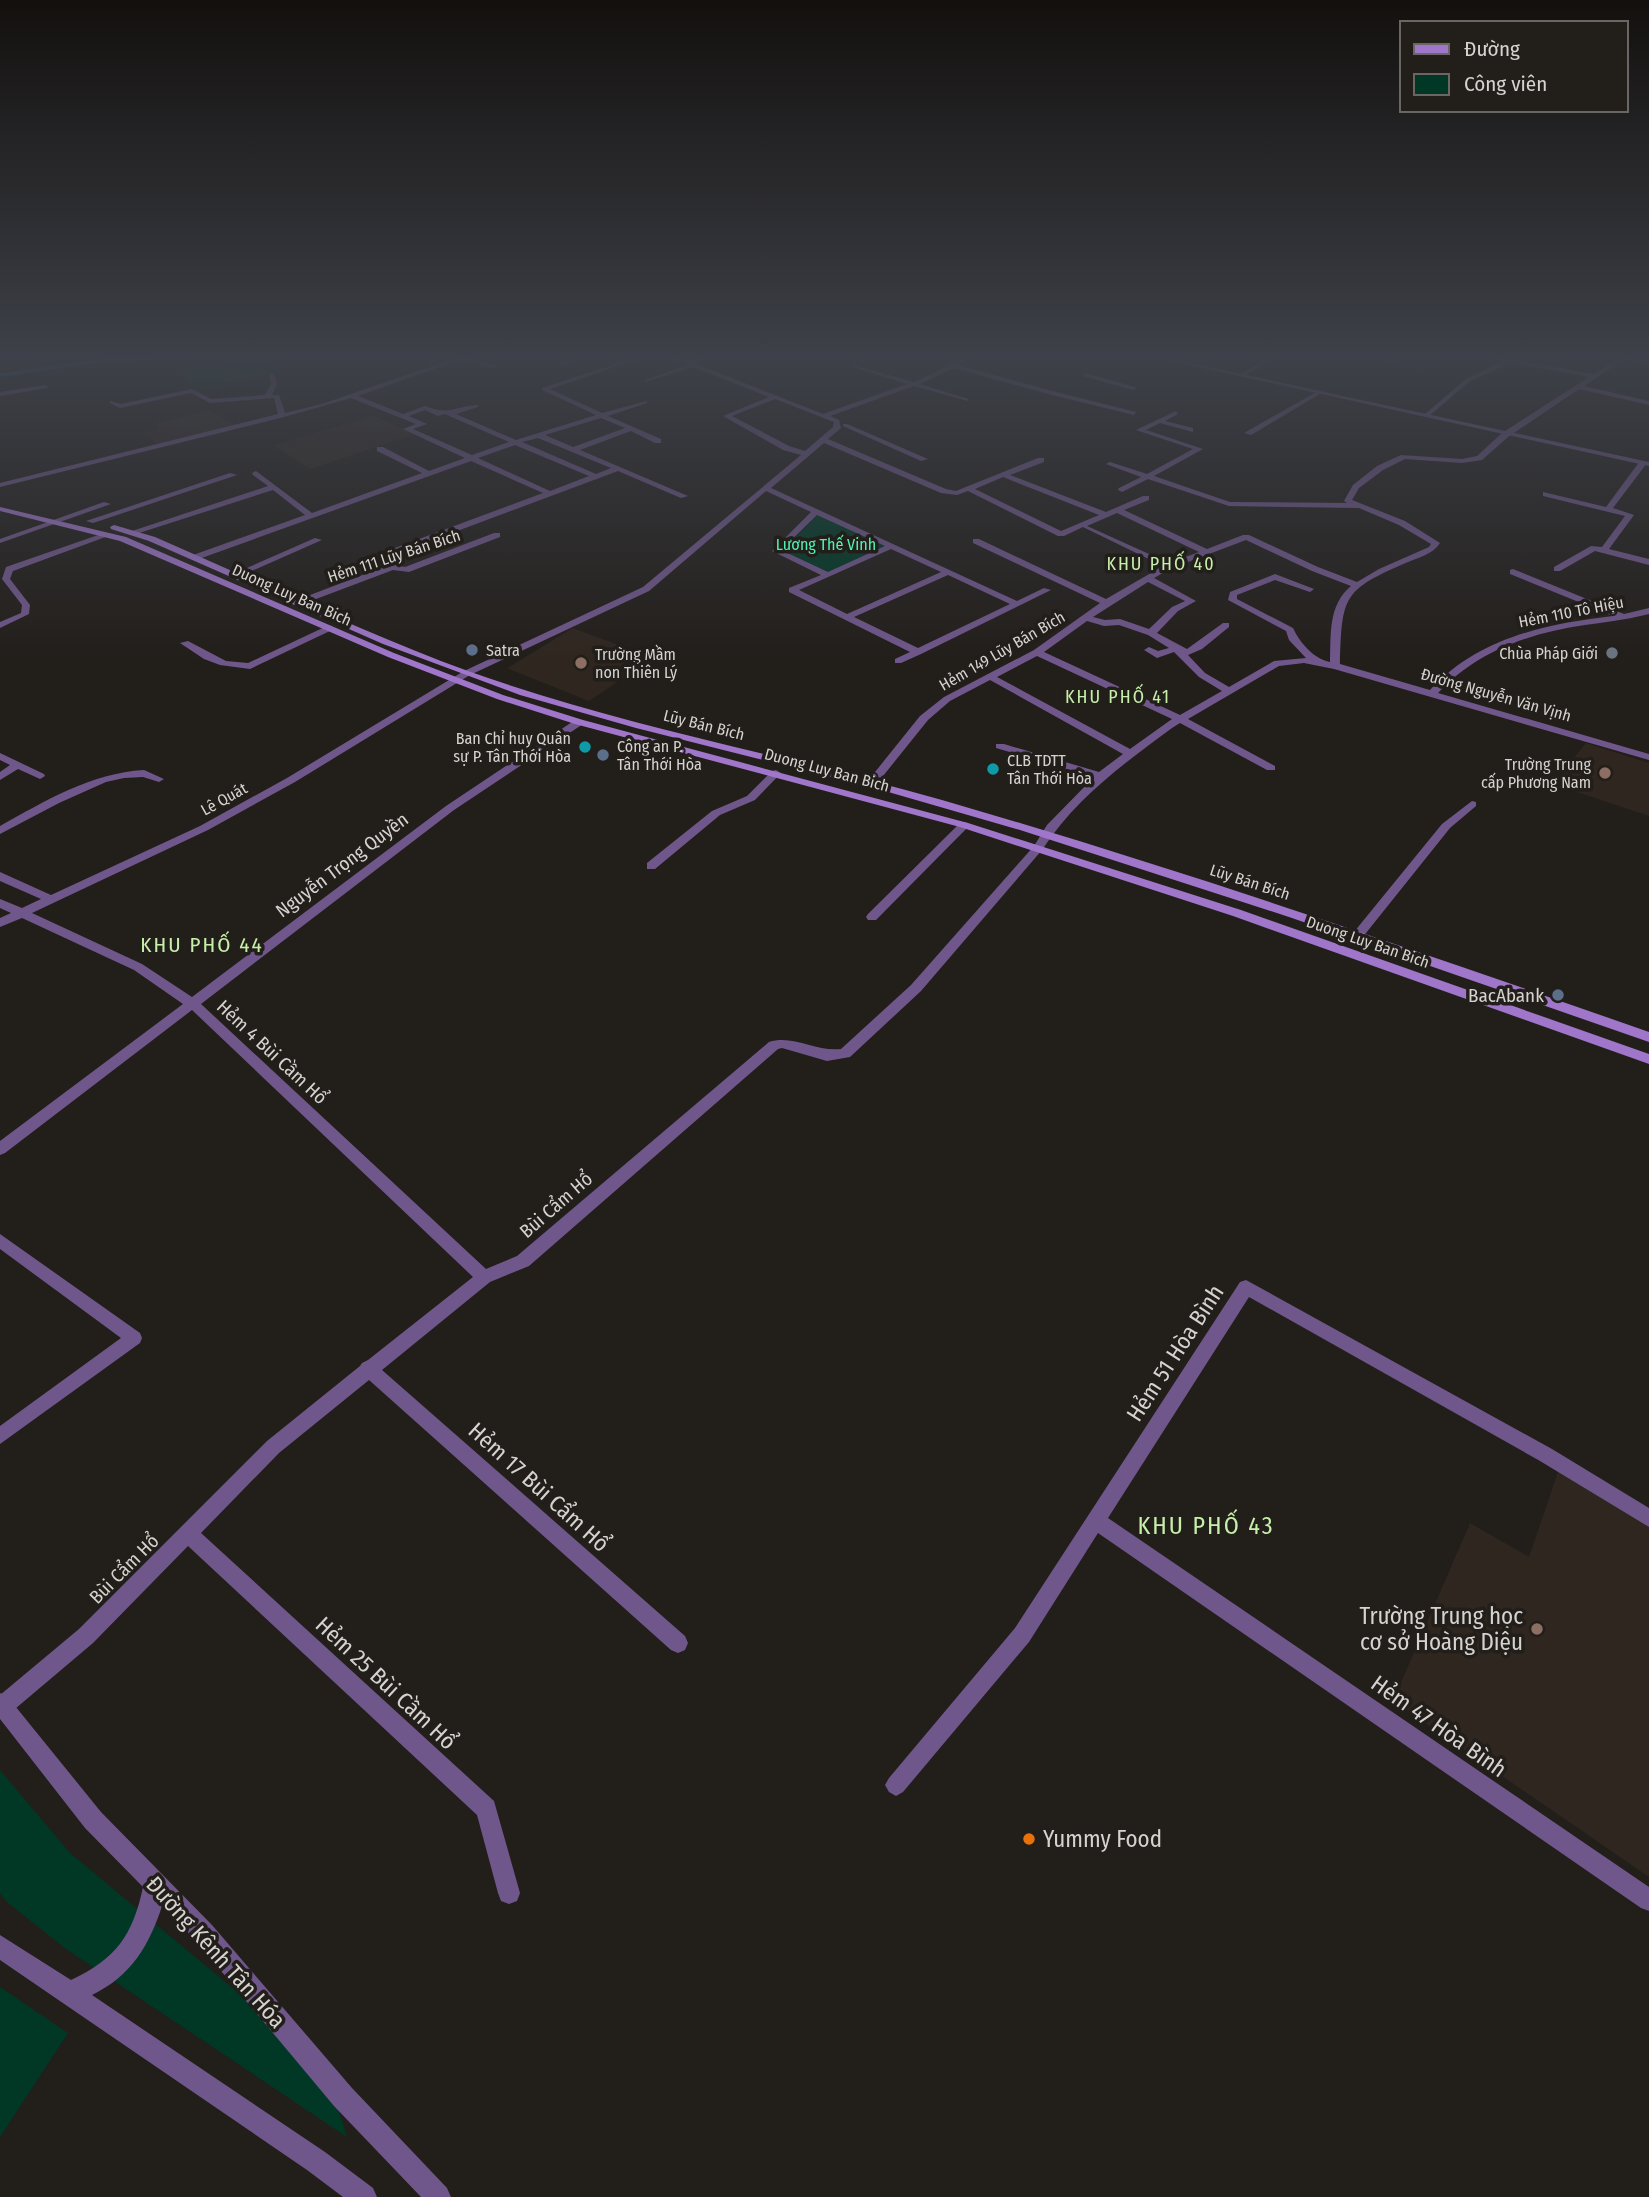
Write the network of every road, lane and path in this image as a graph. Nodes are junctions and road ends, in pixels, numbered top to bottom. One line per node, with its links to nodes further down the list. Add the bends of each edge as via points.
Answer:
1 (116, 457): 25 (street)
2 (395, 457): 20 (street)
3 (465, 457): 13 (street)
4 (472, 457): 13 (street)
5 (547, 457): 23 (street)
6 (587, 457): 18 (street)
7 (803, 457): 27 (street)
8 (862, 457): 28 (street, via 944,491)
9 (921, 457): 14 (street)
10 (1184, 457): 24 (street)
11 (1480, 457): 36 (street, via 1462,461 1404,457 1380,468 1350,494 1348,500)
12 (1616, 457): 16 (street)
13 (468, 458): 20 (street); 30 (street)
14 (925, 458)
15 (1041, 460): 22 (street)
16 (1646, 463): 37 (street)
17 (1110, 464): 24 (street)
18 (616, 469): 23 (street); 32 (street)
19 (256, 472): 26 (street)
20 (427, 473): 42 (street)
21 (233, 475): 44 (street)
22 (1004, 475): 28 (street); 41 (street)
23 (595, 476): 30 (street)
24 (1145, 477): 29 (street); 36 (street, via 1229,504)
25 (0, 485)
26 (273, 486): 42 (street); 47 (street)
27 (765, 488): 40 (street); 88 (street, via 646,589)
28 (969, 489): 41 (street, via 1061,534)
29 (1122, 490)
30 (551, 494): 59 (street, via 379,557)
31 (1546, 494): 37 (street)
32 (684, 496)
33 (1146, 498): 39 (street)
34 (0, 502): 43 (main road, Lũy Bán Bích)
35 (107, 504): 43 (street)
36 (1364, 506): 66 (street, via 1436,543)
37 (1609, 508): 54 (street, via 1630,516)
38 (0, 509): 45 (main road, Duong Luy Ban Bich)
39 (1117, 510): 41 (street); 55 (street)
40 (817, 511): 53 (street); 64 (street, via 776,551)
41 (1104, 514)
42 (310, 516): 56 (street)
43 (66, 517): 44 (main road, Lũy Bán Bích); 45 (street)
44 (90, 521): 47 (main road, Lũy Bán Bích)
45 (55, 522): 48 (main road, Duong Luy Ban Bich); 51 (street)
46 (1087, 528): 58 (street)
47 (133, 532): 56 (main road, Lũy Bán Bích)
48 (107, 535): 76 (street, via 9,569 6,579 26,605 25,614); 78 (main road, Duong Luy Ban Bich)
49 (497, 535): 59 (street, Hẻm 111 Lũy Bán Bích, via 406,570)
50 (318, 540): 63 (street)
51 (2, 541)
52 (976, 541): 70 (street)
53 (892, 546): 62 (street); 64 (street)
54 (1605, 549): 57 (street); 60 (street, via 1594,548)
55 (1207, 552): 58 (street, Hẻm 149 Lũy Bán Bích); 66 (street, Hẻm 149 Lũy Bán Bích, via 1246,537)
56 (196, 557): 63 (main road, Lũy Bán Bích)
57 (1649, 562)
58 (1169, 566): 65 (street, Hẻm 149 Lũy Bán Bích)
59 (392, 567): 69 (street, Hẻm 111 Lũy Bán Bích)
60 (1557, 569)
61 (1513, 572): 74 (street)
62 (946, 573): 71 (street); 73 (street)
63 (235, 575): 69 (main road, Lũy Bán Bích)
64 (828, 575): 73 (street, via 792,590)
65 (1147, 578): 70 (street, Hẻm 149 Lũy Bán Bích); 79 (street, via 1192,601 1175,609)
66 (1359, 585): 87 (street, via 1341,603)
67 (1310, 589): 86 (street, via 1275,577 1233,594 1232,600 1290,629 1292,638)
68 (1048, 590): 71 (street)
69 (300, 603): 88 (main road, Lũy Bán Bích)
70 (1106, 603): 75 (street, Hẻm 149 Lũy Bán Bích)
71 (1017, 604): 83 (street)
72 (1649, 611): 74 (street, Hẻm 110 Tô Hiệu)
73 (847, 617): 83 (street)
74 (1625, 617): 92 (street, Hẻm 110 Tô Hiệu, via 1548,629 1501,643 1469,661)
75 (1088, 618): 79 (street, via 1120,622); 84 (street, Hẻm 149 Lũy Bán Bích)
76 (0, 625)
77 (1226, 625): 81 (street, via 1199,649 1187,653)
78 (329, 628): 80 (street, via 237,668 218,663); 90 (main road, Duong Luy Ban Bich)
79 (1151, 633): 81 (street)
80 (185, 643)
81 (1175, 648): 82 (street, via 1157,655); 91 (street, via 1202,675)
82 (1149, 650)
83 (918, 652): 85 (street)
84 (1037, 652): 89 (street, Hẻm 149 Lũy Bán Bích); 93 (street)
85 (898, 662)
86 (1316, 662): 87 (street, Đường Nguyễn Văn Vịnh); 91 (street, Đường Nguyễn Văn Vịnh, via 1276,663)
87 (1335, 666): 92 (street, Đường Nguyễn Văn Vịnh)
88 (467, 673): 90 (street, Lê Quát); 106 (main road, Lũy Bán Bích, via 574,708)
89 (991, 677): 96 (street); 106 (street, Hẻm 149 Lũy Bán Bích, via 947,699 924,718)
90 (453, 681): 94 (main road, Duong Luy Ban Bich); 113 (street, Lê Quát, via 204,828)
91 (1229, 691): 93 (street, Đường Nguyễn Văn Vịnh)
92 (1433, 693): 98 (street, Đường Nguyễn Văn Vịnh)
93 (1182, 720): 96 (street, Đường Nguyễn Văn Vịnh); 100 (street)
94 (579, 722): 101 (main road, Duong Luy Ban Bich); 119 (street, Nguyễn Trọng Quyền, via 450,808)
95 (1000, 746): 103 (street)
96 (1129, 753): 103 (street, Đường Nguyễn Văn Vịnh)
97 (0, 756): 99 (street)
98 (1649, 757)
99 (17, 765): 102 (street); 104 (street)
100 (1271, 768)
101 (776, 773): 108 (main road, Duong Luy Ban Bich); 111 (street, via 751,798 716,813)
102 (40, 776)
103 (1101, 776): 110 (street, Đường Nguyễn Văn Vịnh)
104 (0, 777)
105 (159, 779): 109 (street, via 126,774 90,785)
106 (870, 784): 110 (main road, Lũy Bán Bích)
107 (1472, 804): 118 (street, via 1446,826)
108 (964, 825): 110 (main road, Duong Luy Ban Bich); 116 (street)
109 (0, 831)
110 (1042, 841): 118 (main road, Lũy Bán Bích, via 1236,893); 121 (main road, Duong Luy Ban Bich); 124 (street, Bùi Cẩm Hổ, via 916,988 845,1054 827,1056 782,1043 774,1045 523,1261)
111 (651, 866)
112 (0, 876): 113 (street)
113 (50, 899): 115 (street, Lê Quát)
114 (0, 903): 115 (street, Hẻm 4 Bùi Cầm Hổ)
115 (24, 914): 117 (street, Lê Quát); 119 (street, Hẻm 4 Bùi Cầm Hổ, via 138,967)
116 (872, 917)
117 (0, 923)
118 (1358, 936): 120 (main road, Lũy Bán Bích)
119 (193, 1004): 122 (street, Nguyễn Trọng Quyền); 124 (street, Hẻm 4 Bùi Cầm Hổ)
120 (1649, 1037)
121 (1649, 1059)
122 (0, 1149)
123 (0, 1240): 126 (street, via 134,1338)
124 (484, 1277): 125 (street, Bùi Cẩm Hổ)
125 (368, 1368): 129 (street, Bùi Cẩm Hổ, via 274,1447); 130 (street, Hẻm 17 Bùi Cẩm Hổ)
126 (0, 1436)
127 (1649, 1518): 128 (street, Hẻm 51 Hòa Bình, via 1534,1448 1246,1287)
128 (1097, 1521): 132 (street, Hẻm 51 Hòa Bình, via 1022,1634); 135 (street, Hẻm 47 Hòa Bình)
129 (189, 1534): 131 (street, Bùi Cẩm Hổ, via 86,1636); 134 (street, Hẻm 25 Bùi Cầm Hổ, via 486,1809)
130 (678, 1643)
131 (1, 1705): 133 (street, Đường Kênh Tân Hóa, via 93,1820)
132 (896, 1785)
133 (155, 1885): 137 (street, via 138,1942 120,1964); 139 (street, Đường Kênh Tân Hóa, via 204,1933 343,2097)
134 (509, 1894)
135 (1649, 1900)
136 (0, 1946): 137 (street)
137 (70, 1993): 138 (street)
138 (364, 2197)
139 (438, 2197)

